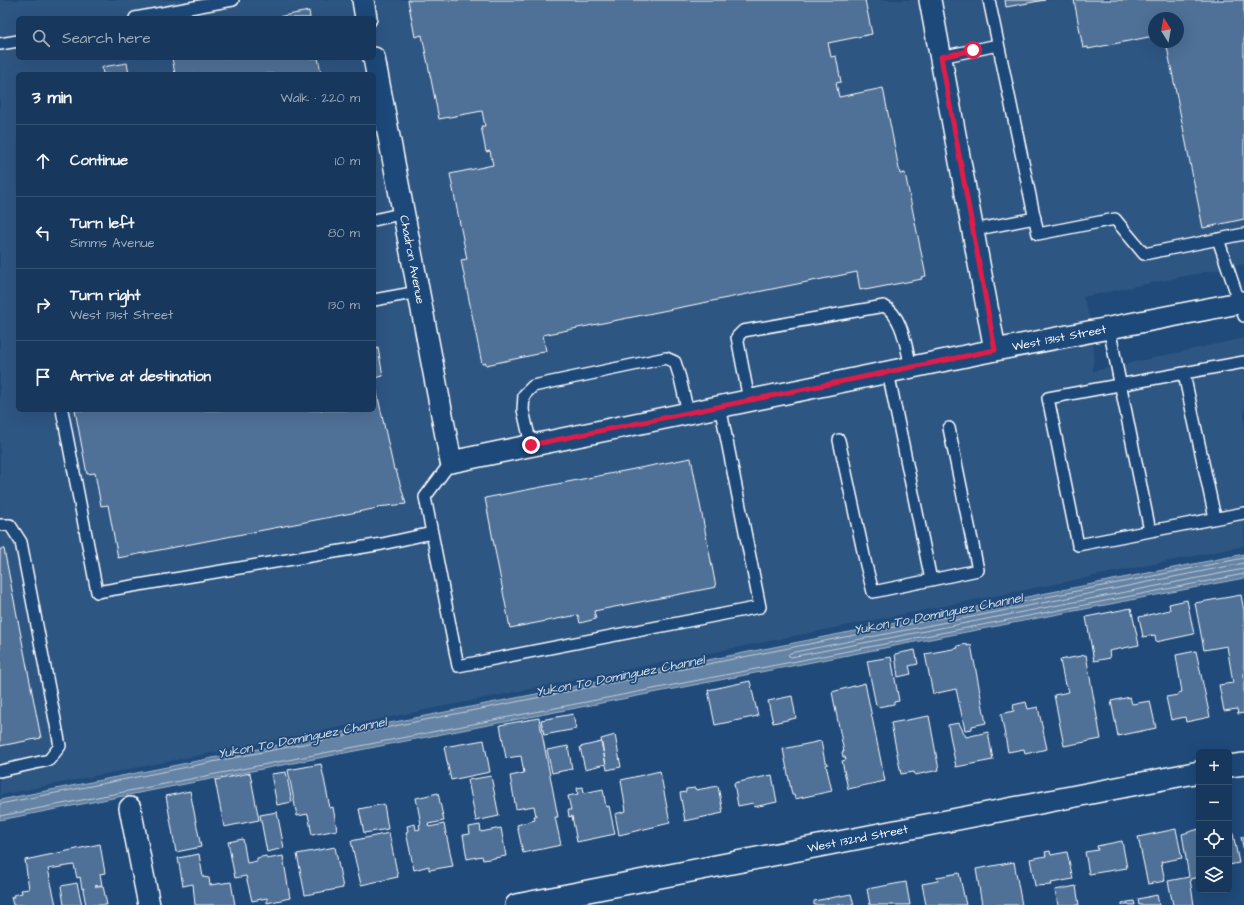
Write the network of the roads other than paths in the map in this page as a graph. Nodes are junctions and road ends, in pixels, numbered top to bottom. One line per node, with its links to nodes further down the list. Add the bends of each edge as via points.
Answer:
1 (233, 0): 5 (lane)
2 (363, 0): 6 (street)
3 (931, 0): 10 (street)
4 (989, 0): 9 (lane)
5 (146, 16)
6 (366, 16)
7 (16, 41): 8 (lane)
8 (0, 44)
9 (998, 45): 10 (lane); 13 (lane)
10 (941, 57): 15 (street)
11 (374, 60): 12 (street, Chadron Avenue)
12 (404, 213): 14 (lane); 18 (street, Chadron Avenue)
13 (1034, 218): 15 (lane); 17 (lane, via 1038,234 1115,219 1144,254)
14 (376, 220)
15 (973, 230): 22 (street)
16 (1244, 234): 17 (lane)
17 (1218, 239): 20 (lane)
18 (418, 292): 19 (lane); 35 (street, Chadron Avenue)
19 (376, 300)
20 (1243, 307): 21 (street, West 131st Street)
21 (1109, 328): 22 (street, West 131st Street); 27 (lane)
22 (995, 350): 24 (street, West 131st Street)
23 (1244, 362): 26 (lane)
24 (911, 367): 25 (street, West 131st Street); 28 (lane, via 902,332 892,310 884,306 743,331 737,336)
25 (888, 372): 28 (street, West 131st Street); 41 (lane)
26 (1184, 374): 27 (lane); 37 (lane)
27 (1120, 385): 39 (lane); 39 (lane, via 1048,398 1078,545)
28 (749, 400): 29 (street, West 131st Street)
29 (720, 406): 31 (street, West 131st Street); 40 (lane, via 760,607 458,666)
30 (62, 412): 40 (lane, via 97,592)
31 (688, 413): 34 (street, West 131st Street); 34 (lane, via 675,362 666,358 533,386 524,395 523,410)
32 (949, 428): 41 (lane, via 978,570)
33 (839, 440): 41 (lane, via 873,592)
34 (531, 445): 35 (street, West 131st Street)
35 (451, 462): 40 (lane, via 425,497)
36 (1244, 513): 37 (lane)
37 (1216, 518): 39 (lane)
38 (0, 525): 44 (lane, via 10,525 21,542 60,746 49,760)
39 (1150, 531)
40 (432, 534)
41 (931, 580)
42 (1244, 764): 43 (street)
43 (1232, 766)
44 (0, 771)
45 (1196, 773): 48 (street, West 132nd Street)
46 (130, 808): 47 (street)
47 (149, 905)
48 (516, 905)

